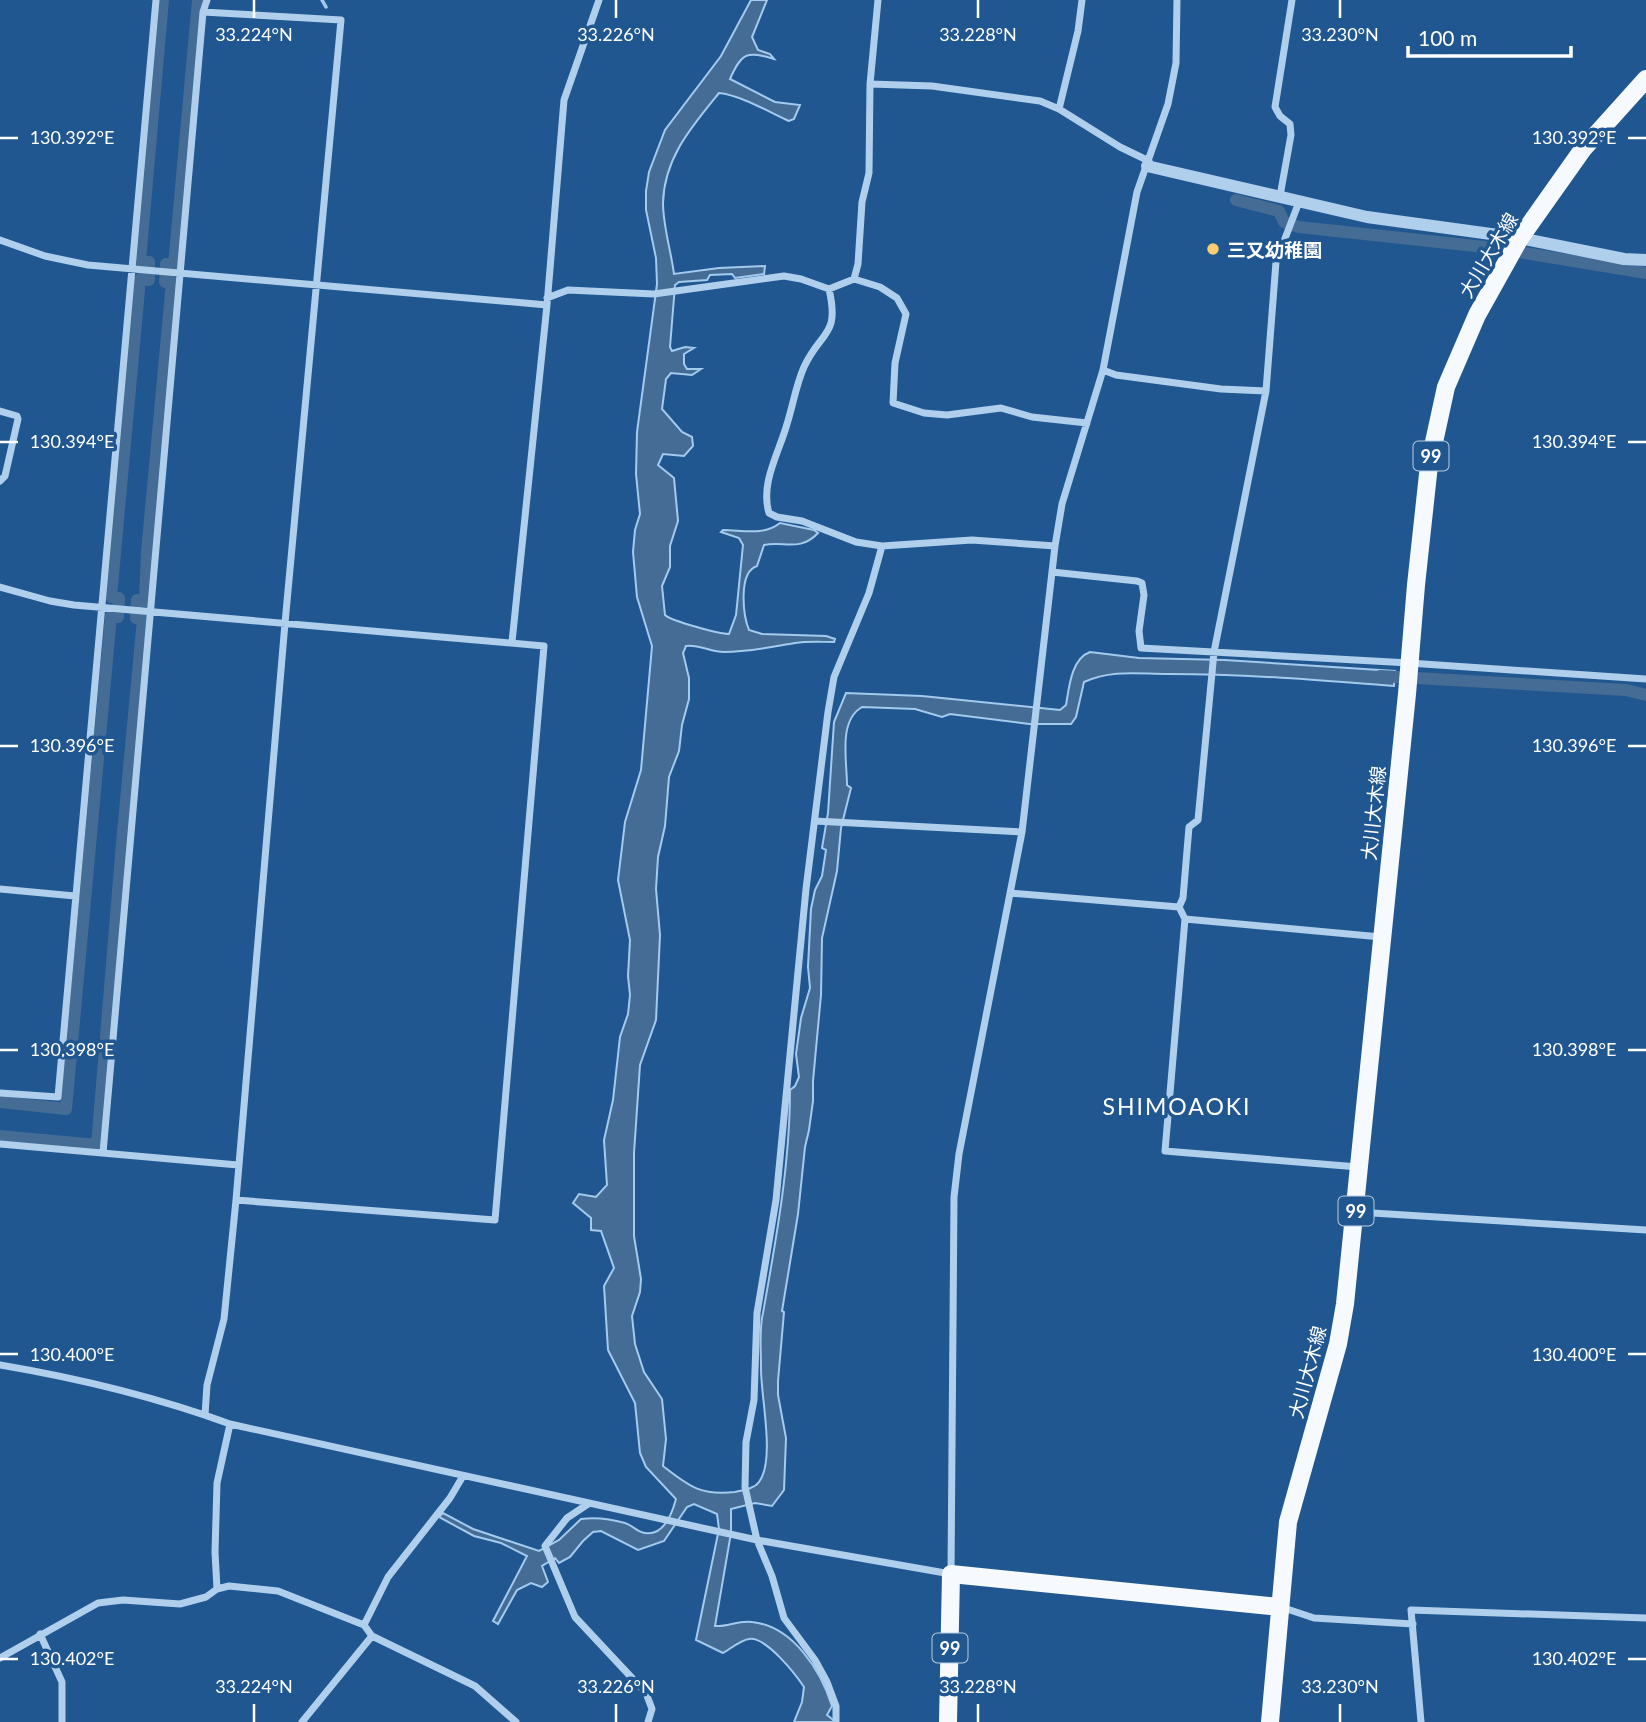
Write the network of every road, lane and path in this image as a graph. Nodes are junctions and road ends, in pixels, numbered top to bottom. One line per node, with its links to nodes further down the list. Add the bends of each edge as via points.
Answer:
1 (156, 0): 18 (street)
2 (207, 0): 8 (street)
3 (599, 0): 23 (street, via 564,100)
4 (878, 0): 10 (street)
5 (1082, 0): 11 (street)
6 (1177, 0): 12 (street, via 1176,62 1168,104)
7 (1292, 0): 13 (street, via 1275,107 1290,124 1291,135)
8 (203, 12): 19 (street); 21 (street, via 341,20)
9 (1646, 79): 16 (main road, 大川大木線 / 99, via 1583,149)
10 (870, 84): 11 (street, via 969,91); 20 (street, via 869,173)
11 (1059, 109): 12 (street)
12 (1148, 163): 13 (street); 24 (street, via 1137,192)
13 (1280, 196): 14 (street)
14 (1299, 202): 16 (street); 25 (street, via 1276,262)
15 (0, 240): 18 (street, via 46,256)
16 (1520, 240): 17 (street); 38 (main road, 大川大木線 / 99, via 1477,314 1446,387 1429,465)
17 (1646, 260)
18 (134, 270): 19 (street); 33 (street)
19 (179, 274): 21 (street); 34 (street)
20 (855, 279): 22 (street); 27 (street, via 897,298 905,314 893,403 924,413 1001,408 1032,417)
21 (316, 286): 23 (street); 35 (street)
22 (829, 289): 23 (street, via 784,276 654,294 568,290); 29 (street, via 832,325 804,365 769,478 766,503 769,513 777,517)
23 (547, 302): 36 (street)
24 (1103, 370): 25 (street, via 1221,389); 27 (street)
25 (1266, 391): 37 (street)
26 (0, 411): 28 (street, via 18,419)
27 (1087, 423): 30 (street, via 1062,504)
28 (0, 481)
29 (882, 546): 30 (street, via 972,540); 40 (street, via 869,593 834,677)
30 (1055, 546): 31 (street)
31 (1052, 572): 37 (street, via 1142,583 1141,648); 41 (street)
32 (0, 587): 33 (street, via 50,601)
33 (101, 606): 34 (street); 44 (street)
34 (150, 611): 35 (street); 50 (street)
35 (285, 623): 36 (street); 51 (street)
36 (512, 642): 53 (street, via 544,646 495,1220)
37 (1214, 653): 38 (street); 45 (street, via 1198,820 1189,827)
38 (1409, 663): 39 (street); 47 (main road, 大川大木線 / 99)
39 (1646, 679)
40 (818, 821): 41 (street); 61 (street, via 795,993 776,1200 757,1313 756,1375 746,1442 745,1487)
41 (1022, 832): 43 (street)
42 (0, 889): 44 (street)
43 (1010, 893): 45 (street); 62 (street, via 954,1197)
44 (75, 895): 48 (street, via 58,1097)
45 (1179, 907): 46 (street)
46 (1185, 919): 47 (street); 52 (street, via 1165,1151)
47 (1381, 937): 52 (main road, 大川大木線 / 99)
48 (0, 1093)
49 (0, 1144): 50 (street)
50 (103, 1153): 51 (street)
51 (238, 1165): 53 (street)
52 (1360, 1167): 54 (main road, 大川大木線 / 99)
53 (236, 1200): 57 (street, via 224,1319 207,1385)
54 (1356, 1212): 55 (street); 64 (main road, 大川大木線 / 99, via 1338,1344 1288,1522)
55 (1646, 1230)
56 (0, 1365): 57 (street, via 57,1375)
57 (205, 1415): 58 (street)
58 (230, 1424): 59 (street); 63 (street, via 217,1483)
59 (463, 1476): 60 (street); 67 (street, via 388,1577)
60 (589, 1504): 61 (street); 74 (street, via 567,1518 545,1546 575,1616 646,1693 652,1709)
61 (757, 1540): 62 (street); 75 (street, via 784,1618 827,1682 836,1706)
62 (951, 1574): 64 (main road); 76 (main road, 99)
63 (217, 1589): 67 (street, via 278,1591); 68 (street, via 180,1604 99,1603)
64 (1280, 1607): 66 (street, via 1314,1618); 77 (main road, 大川大木線 / 99)
65 (1646, 1618): 66 (street, via 1411,1610)
66 (1413, 1624): 78 (street)
67 (363, 1625): 69 (street)
68 (40, 1634): 70 (street); 71 (street, via 62,1682)
69 (372, 1636): 72 (street); 73 (street, via 475,1686)
70 (0, 1658)
71 (62, 1722)
72 (302, 1722)
73 (516, 1722)
74 (648, 1722)
75 (836, 1722)
76 (948, 1722)
77 (1270, 1722)
78 (1421, 1722)

